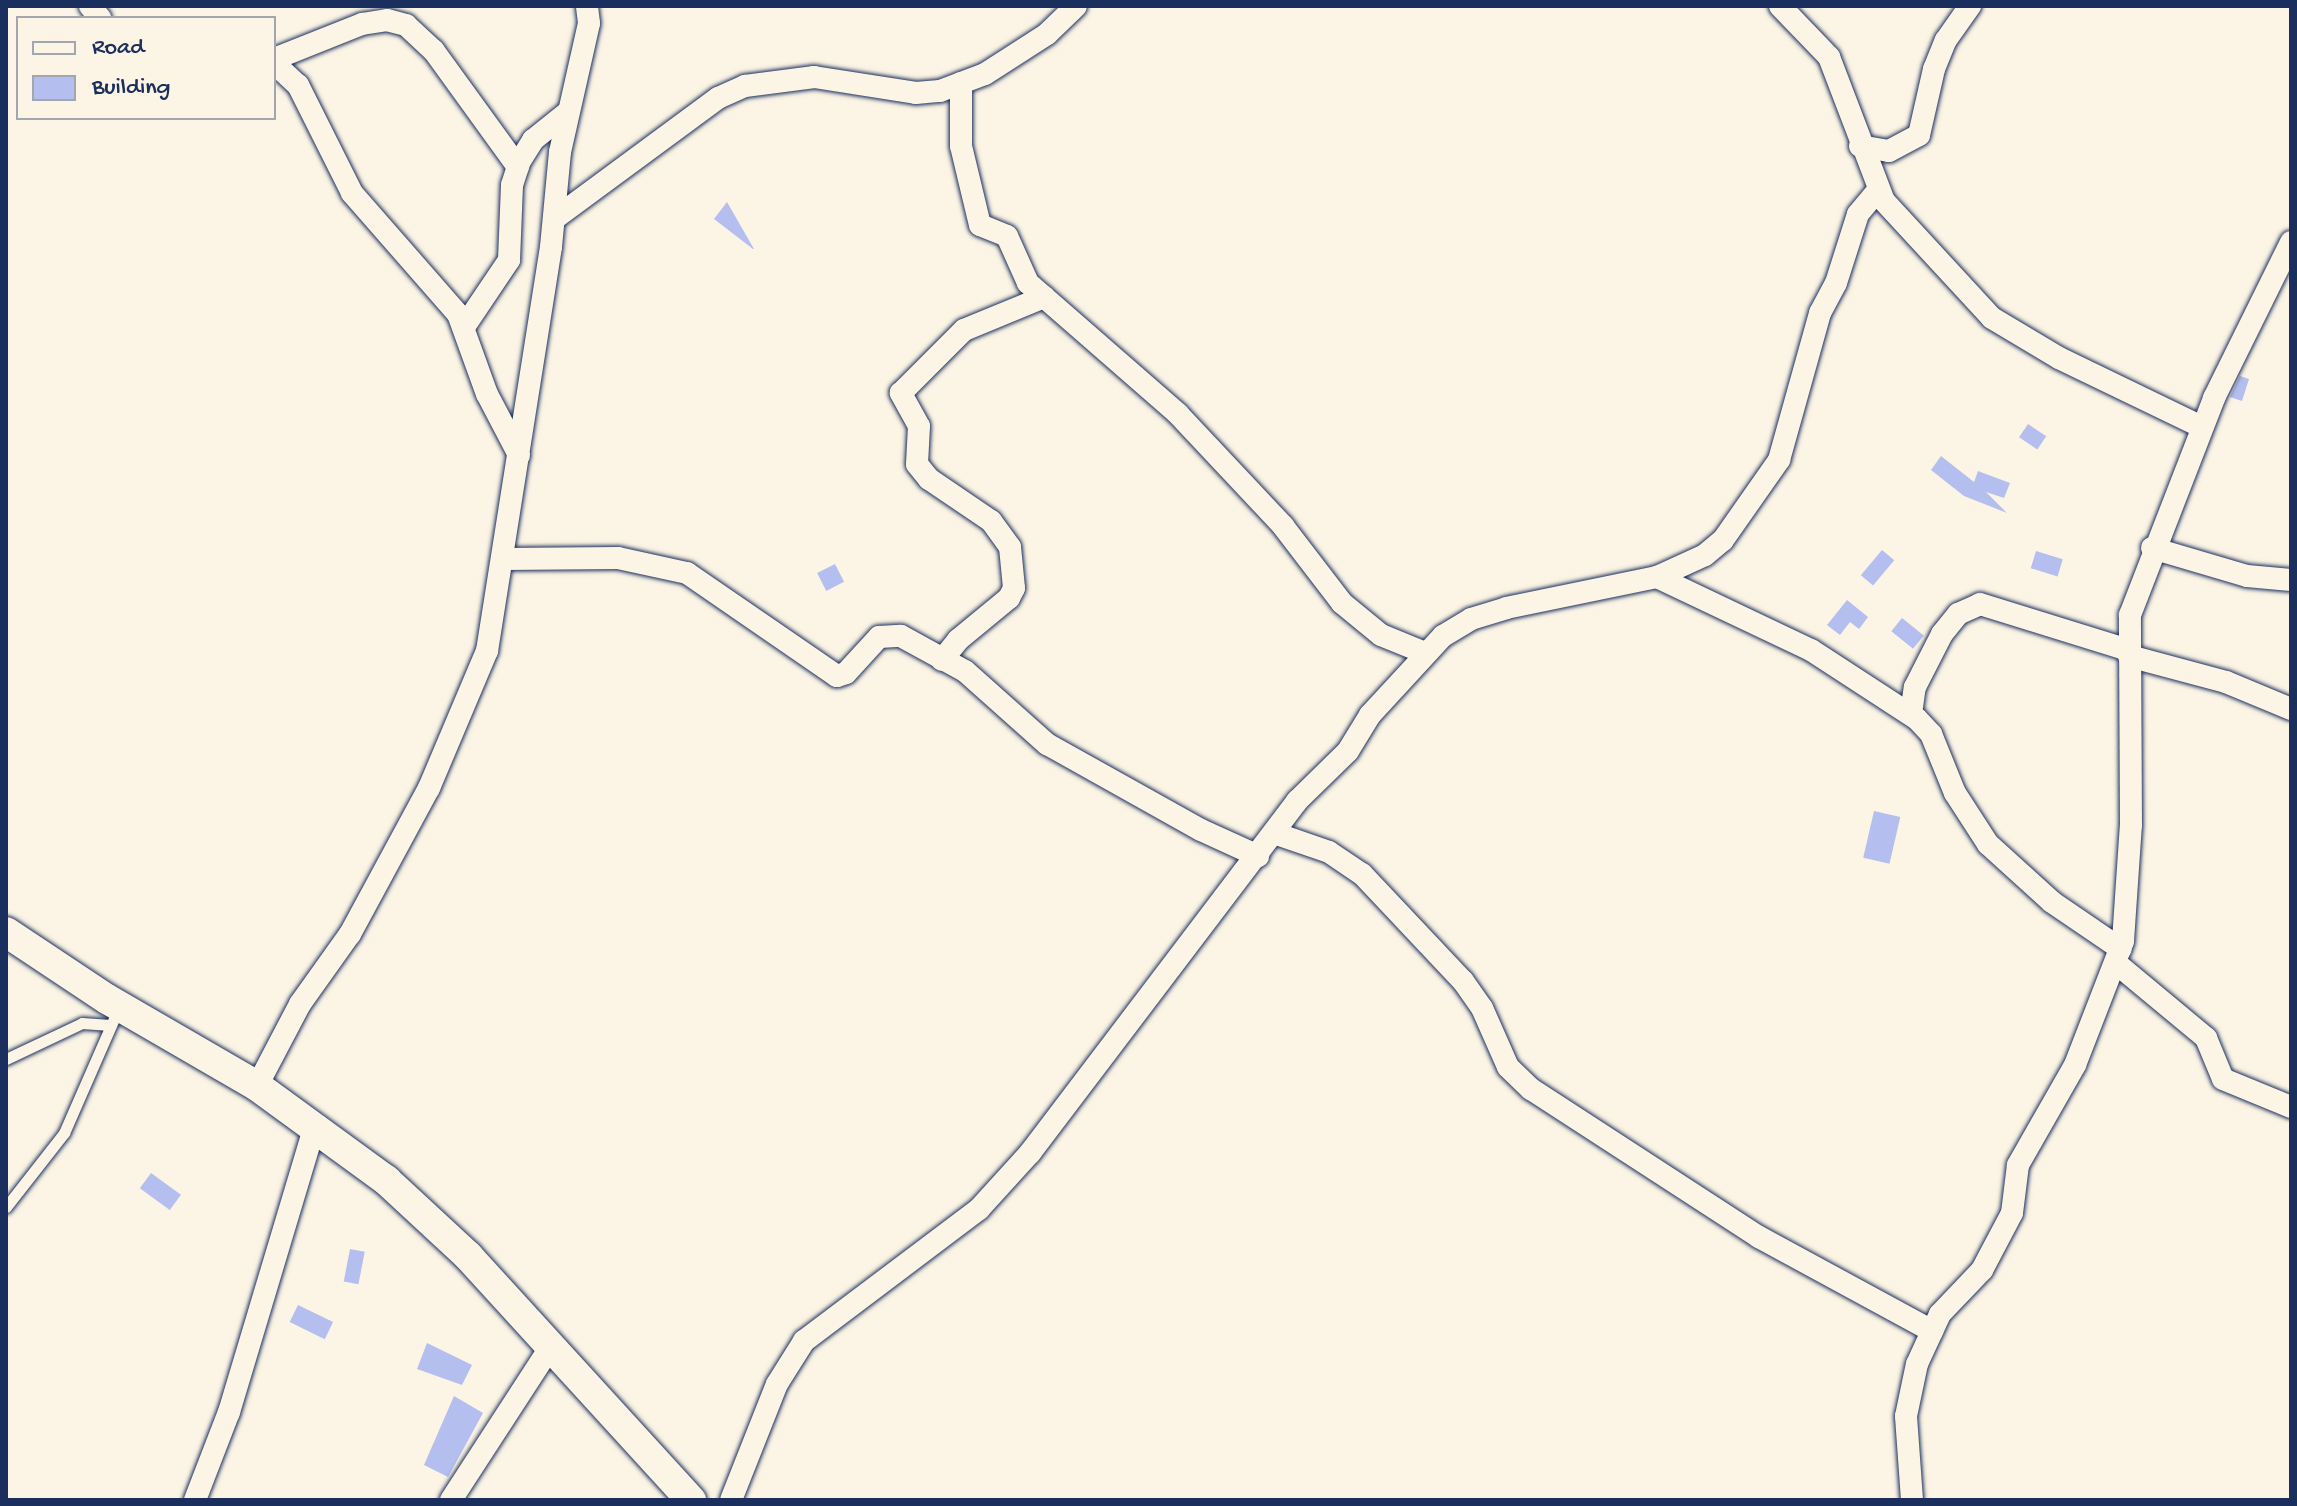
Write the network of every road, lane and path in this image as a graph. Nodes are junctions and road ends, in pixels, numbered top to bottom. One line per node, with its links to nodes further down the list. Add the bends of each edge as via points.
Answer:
1 (587, 6): 8 (street, via 589,23)
2 (1076, 6): 7 (street, via 1047,34 985,74)
3 (1780, 6): 9 (street, via 1829,57)
4 (1970, 6): 9 (street, via 1940,54 1919,135 1889,151)
5 (276, 60): 10 (street, via 362,24 387,20 406,25 434,51)
6 (276, 63): 15 (street, via 298,85 352,193)
7 (961, 83): 12 (street, via 916,93 814,77 745,86 718,98); 14 (street, via 961,146 974,216 988,230 1007,236 1023,278)
8 (567, 113): 10 (street, via 533,140); 12 (street)
9 (1860, 146): 11 (street)
10 (518, 167): 15 (street, via 512,185 509,260)
11 (1878, 190): 16 (street, via 1905,228 1992,318 2059,358); 20 (street, via 1851,231 1770,477 1723,540 1693,562)
12 (554, 219): 17 (street)
13 (2291, 242): 16 (street)
14 (1044, 297): 22 (street, via 1178,414 1283,526 1342,603 1381,635); 24 (street, via 964,330 901,393 919,426 917,464 929,479 991,521 1010,547 1014,588 1009,598)
15 (464, 327): 17 (street, via 487,394)
16 (2202, 427): 18 (street)
17 (519, 455): 19 (street)
18 (2152, 548): 21 (street, via 2247,576); 23 (street, via 2130,615)
19 (504, 559): 24 (street, via 618,558 687,573 837,676 889,634); 33 (street, via 487,651 429,788 350,934 300,1004)
20 (1657, 577): 22 (street, via 1471,619); 26 (street, via 1811,650)
21 (2291, 580)
22 (1425, 653): 27 (street)
23 (2129, 653): 25 (street, via 2226,682); 26 (street, via 1980,604 1958,614 1942,634 1915,687); 30 (street, via 2130,841)
24 (942, 660): 28 (street, via 965,671 1047,744 1189,824)
25 (2291, 709)
26 (1911, 714): 30 (street, via 1931,734 1955,793 1988,844)
27 (1274, 833): 28 (street); 37 (street, via 1329,852 1362,874 1463,981 1482,1008 1508,1067 1531,1089 1759,1237)
28 (1258, 856): 42 (street, via 1030,1153 979,1209 804,1341 777,1384)
29 (6, 932): 31 (street)
30 (2119, 956): 34 (street, via 2206,1038 2223,1079); 37 (street, via 2075,1065 2018,1165 2012,1213 1982,1270 1940,1314)
31 (115, 1016): 32 (lane, via 82,1023); 33 (street); 36 (lane, via 64,1133)
32 (6, 1059)
33 (257, 1086): 35 (street)
34 (2291, 1107)
35 (314, 1128): 38 (street, via 386,1180 468,1256); 39 (street, via 229,1412)
36 (6, 1207)
37 (1932, 1331): 43 (street, via 1917,1364 1906,1416)
38 (551, 1346): 40 (street); 41 (street)
39 (195, 1500)
40 (451, 1500)
41 (691, 1500)
42 (731, 1500)
43 (1912, 1500)

